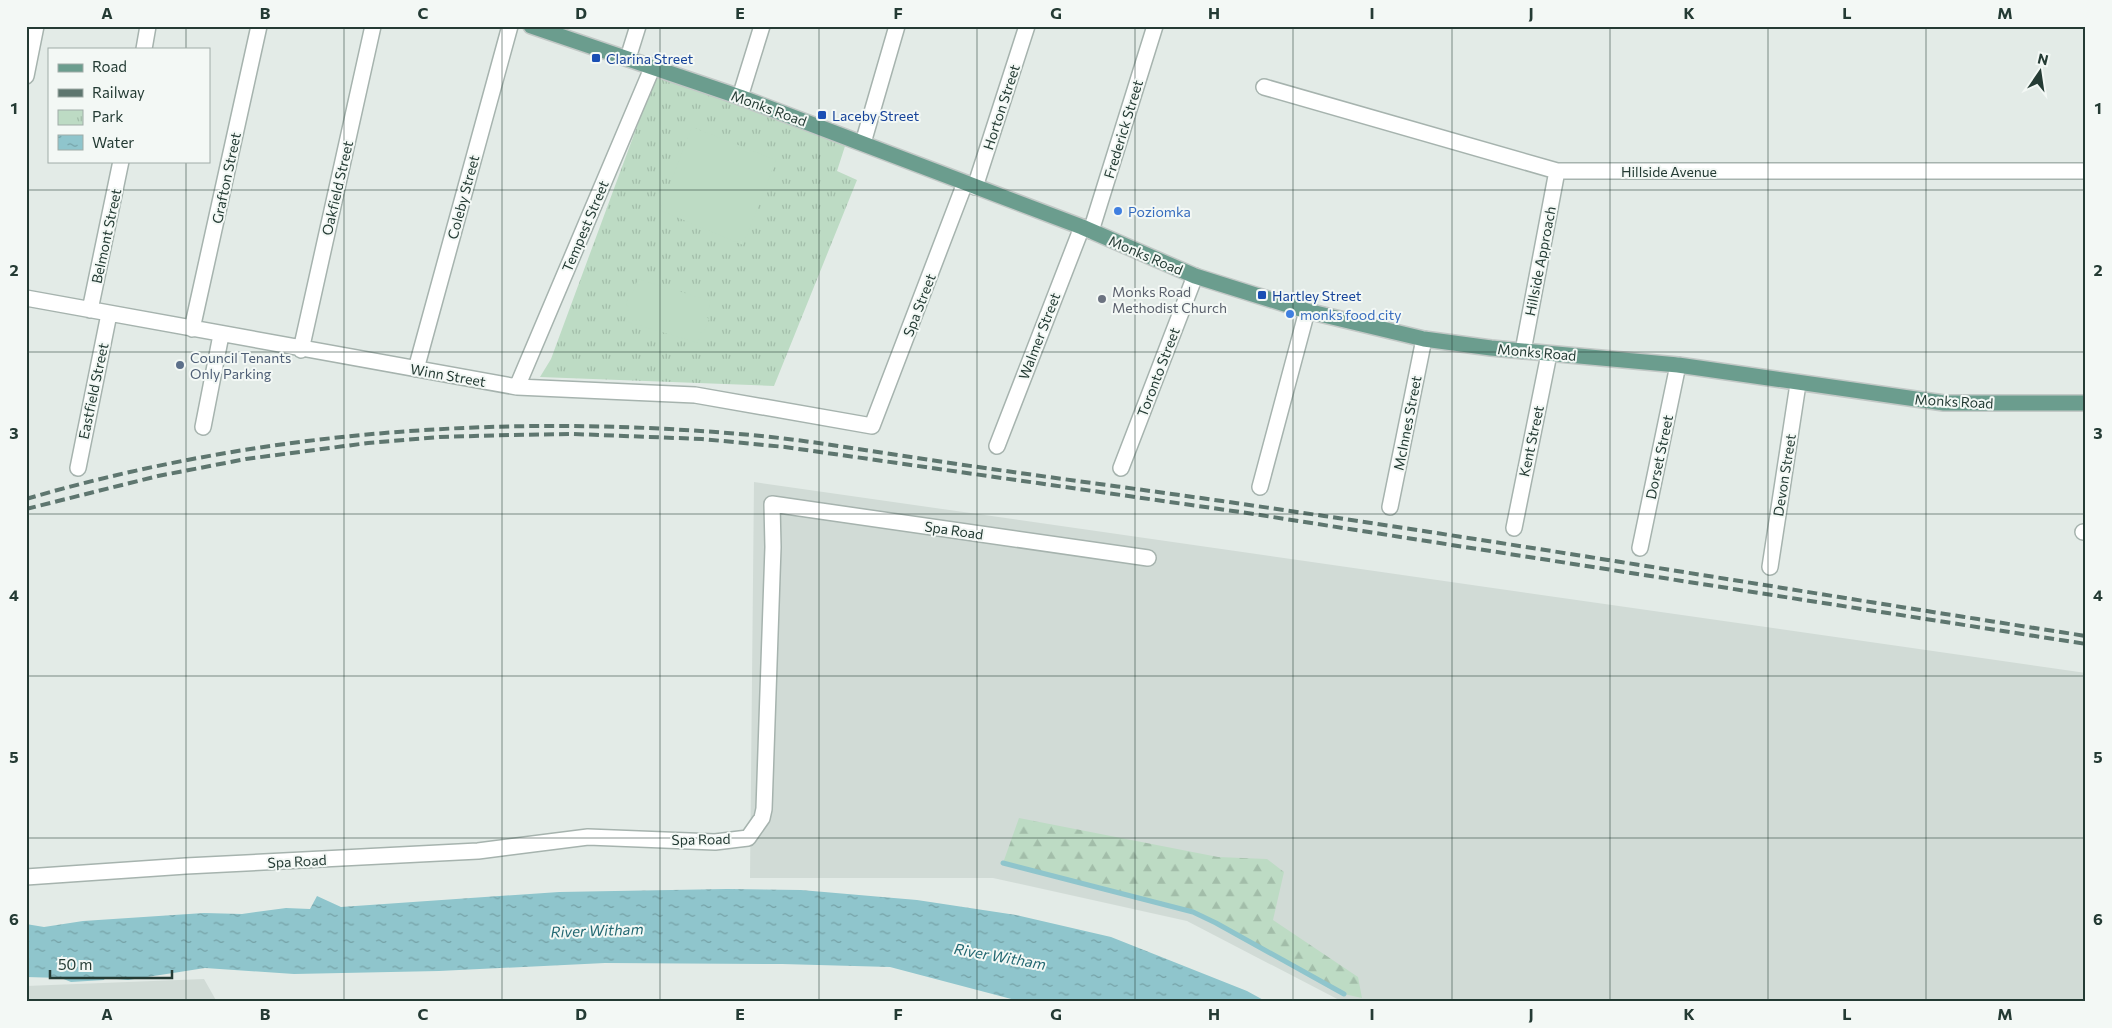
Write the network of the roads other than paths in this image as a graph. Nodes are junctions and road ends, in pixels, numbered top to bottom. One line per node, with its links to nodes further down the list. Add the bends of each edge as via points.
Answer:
1 (36, 26): 15 (street)
2 (148, 26): 12 (street)
3 (259, 26): 29 (street, Grafton Street)
4 (373, 26): 32 (street, Oakfield Street)
5 (510, 26): 36 (street, Coleby Street)
6 (531, 26): 13 (main road, Monks Road)
7 (638, 26): 13 (street)
8 (762, 26): 17 (street)
9 (897, 26): 18 (street)
10 (1027, 26): 22 (street, Horton Street)
11 (1155, 26): 23 (street, Frederick Street)
12 (144, 48)
13 (628, 58): 14 (main road, Monks Road)
14 (653, 66): 17 (main road, Monks Road); 38 (street, Tempest Street)
15 (26, 76)
16 (1264, 87): 20 (street, Hillside Avenue)
17 (740, 97): 18 (main road, Monks Road)
18 (863, 144): 22 (main road, Monks Road)
19 (121, 162): 26 (street, Belmont Street)
20 (1557, 171): 21 (street, Hillside Avenue); 33 (street, Hillside Approach)
21 (2086, 171)
22 (970, 185): 23 (main road, Monks Road); 40 (street, Spa Street)
23 (1087, 229): 24 (main road, Monks Road); 42 (street, Walmer Street)
24 (1195, 276): 27 (main road, Monks Road); 44 (street, Toronto Street)
25 (26, 298): 26 (street, Winn Street)
26 (90, 310): 28 (street, Winn Street)
27 (1307, 311): 31 (main road, Monks Road); 45 (street)
28 (109, 314): 29 (street, Winn Street); 43 (street, Eastfield Street)
29 (192, 329): 30 (street, Winn Street)
30 (221, 335): 32 (street, Winn Street); 41 (street)
31 (1424, 339): 33 (main road, Monks Road); 46 (street, McInnes Street)
32 (301, 350): 36 (street, Winn Street)
33 (1523, 351): 34 (main road, Monks Road)
34 (1549, 354): 35 (main road, Monks Road); 47 (street, Kent Street)
35 (1678, 365): 37 (main road, Monks Road); 48 (street, Dorset Street)
36 (416, 369): 38 (street, Winn Street)
37 (1798, 384): 39 (main road, Monks Road, via 1944,403); 50 (street, Devon Street)
38 (517, 387): 40 (street, Winn Street, via 695,395)
39 (2086, 403)
40 (872, 426)
41 (203, 427)
42 (997, 446)
43 (78, 468)
44 (1121, 468)
45 (1260, 488)
46 (1390, 507)
47 (1514, 528)
48 (1640, 548)
49 (1148, 558): 51 (street, Spa Road, via 772,504 764,809 762,818 748,838 715,842 588,837 478,850)
50 (1770, 567)
51 (26, 877)

